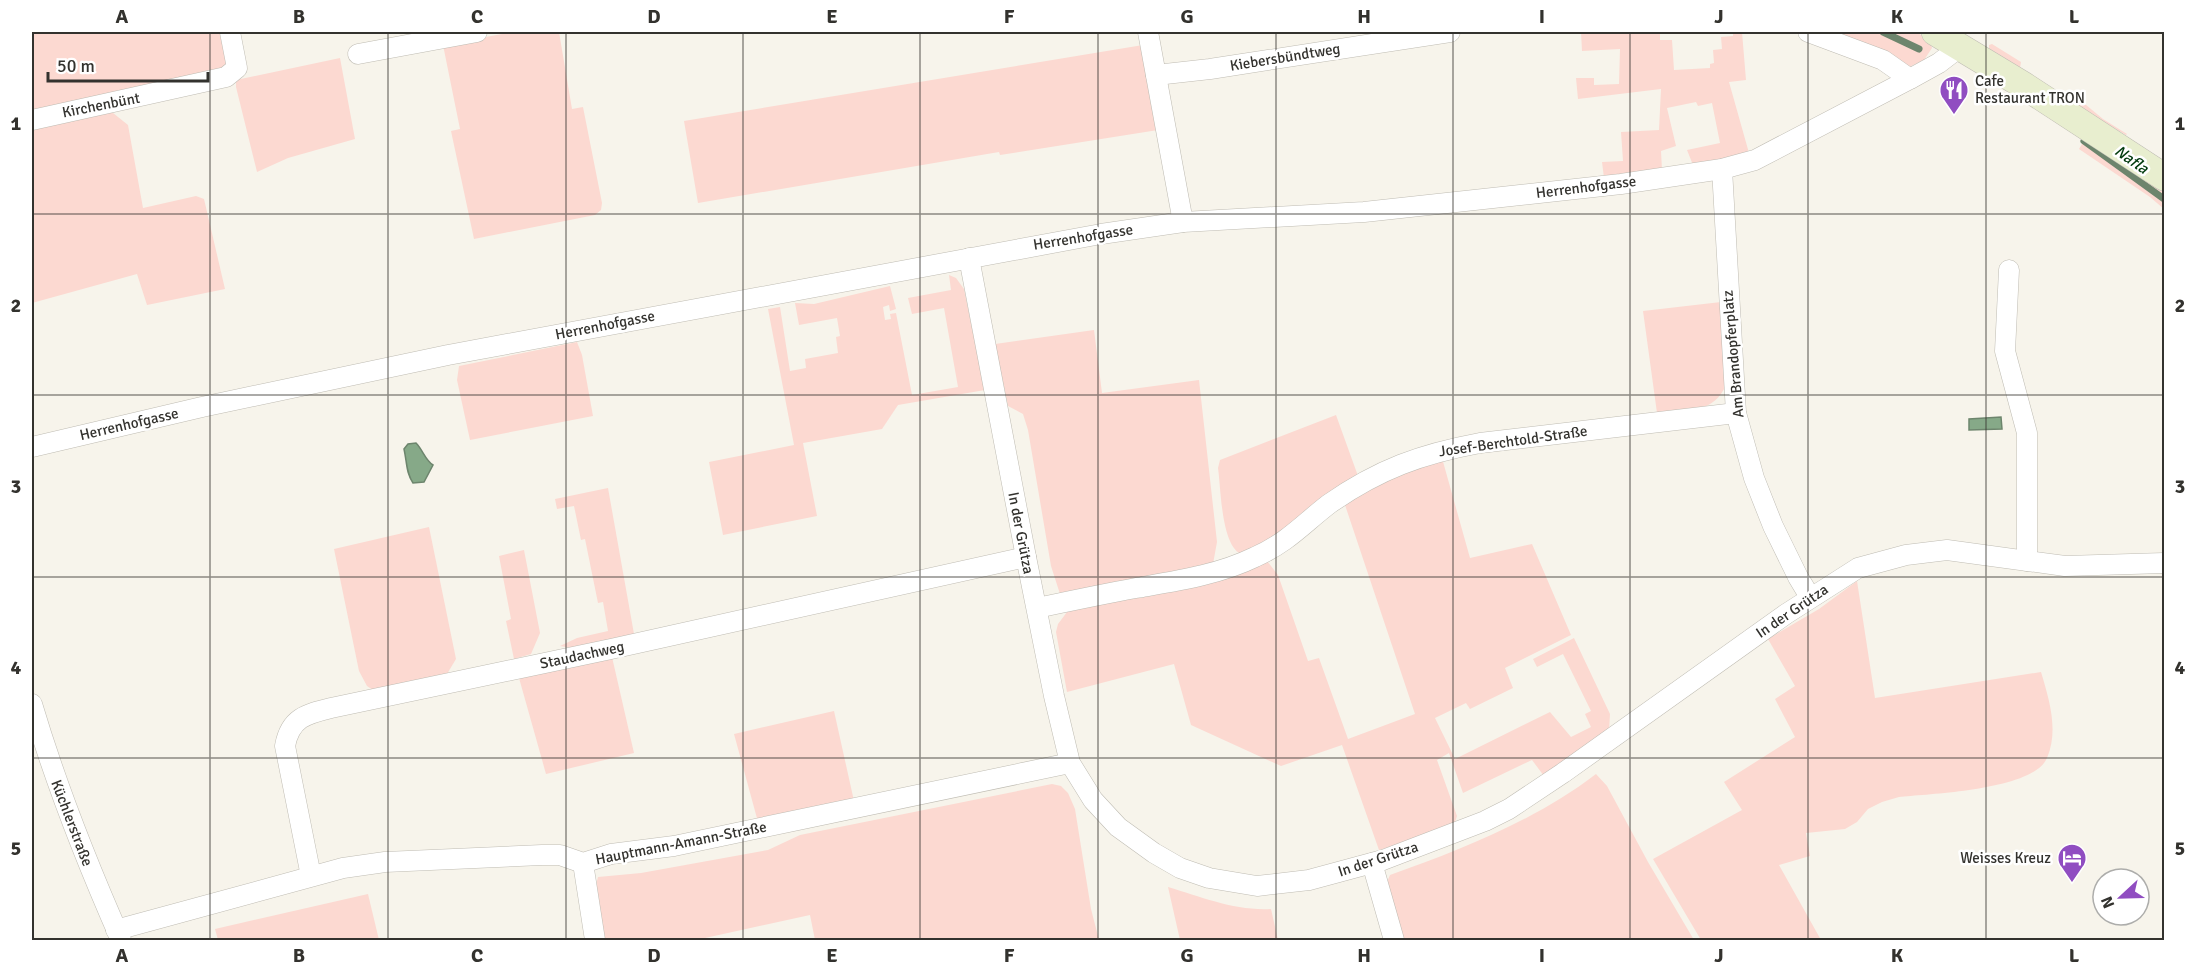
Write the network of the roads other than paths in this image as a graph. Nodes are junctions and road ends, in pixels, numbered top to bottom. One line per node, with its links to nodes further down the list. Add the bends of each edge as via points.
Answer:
1 (230, 32): 11 (street, Kirchenbünt, via 237,68 226,77)
2 (477, 32): 8 (street)
3 (1148, 32): 9 (street)
4 (1450, 32): 9 (street, Kiebersbündtweg)
5 (1808, 32): 10 (street, via 1883,60)
6 (1935, 32): 7 (main road)
7 (1958, 45): 10 (street, Herrenhofgasse, via 1939,63); 13 (main road)
8 (358, 54)
9 (1155, 75): 14 (street)
10 (1911, 79): 12 (street, Herrenhofgasse, via 1762,156)
11 (32, 120)
12 (1722, 169): 14 (street, Herrenhofgasse, via 1364,212); 17 (street, Am Brandopferplatz)
13 (2164, 177)
14 (1183, 222): 15 (street, Herrenhofgasse)
15 (969, 258): 18 (street, Herrenhofgasse, via 436,358); 19 (street, In der Grütza)
16 (2009, 270): 20 (street, via 2005,351 2027,433)
17 (1736, 414): 22 (street, Am Brandopferplatz, via 1773,526); 23 (street, Josef-Berchtold-Straße, via 1440,450 1360,483 1291,537 1254,558 1211,574)
18 (32, 447)
19 (1026, 557): 23 (street, In der Grütza); 28 (street, Staudachweg, via 302,717 292,725 285,746)
20 (2026, 561): 21 (street, In der Grütza, via 2065,566); 22 (street, In der Grütza, via 1947,550 1906,555 1858,568)
21 (2164, 563)
22 (1810, 597): 27 (street, In der Grütza, via 1509,808 1485,821)
23 (1037, 608): 25 (street, In der Grütza)
24 (32, 704): 29 (street, Küchlerstraße, via 48,759)
25 (1070, 762): 26 (street, Hauptmann-Amann-Straße, via 674,846 610,854); 27 (street, In der Grütza, via 1094,800 1118,827 1171,863 1209,878 1257,886 1282,884)
26 (583, 863): 28 (street, Hauptmann-Amann-Straße, via 560,855 464,858 385,862); 30 (street)
27 (1372, 863): 31 (street)
28 (310, 876): 29 (street, Hauptmann-Amann-Straße)
29 (118, 935)
30 (595, 940)
31 (1394, 940)

